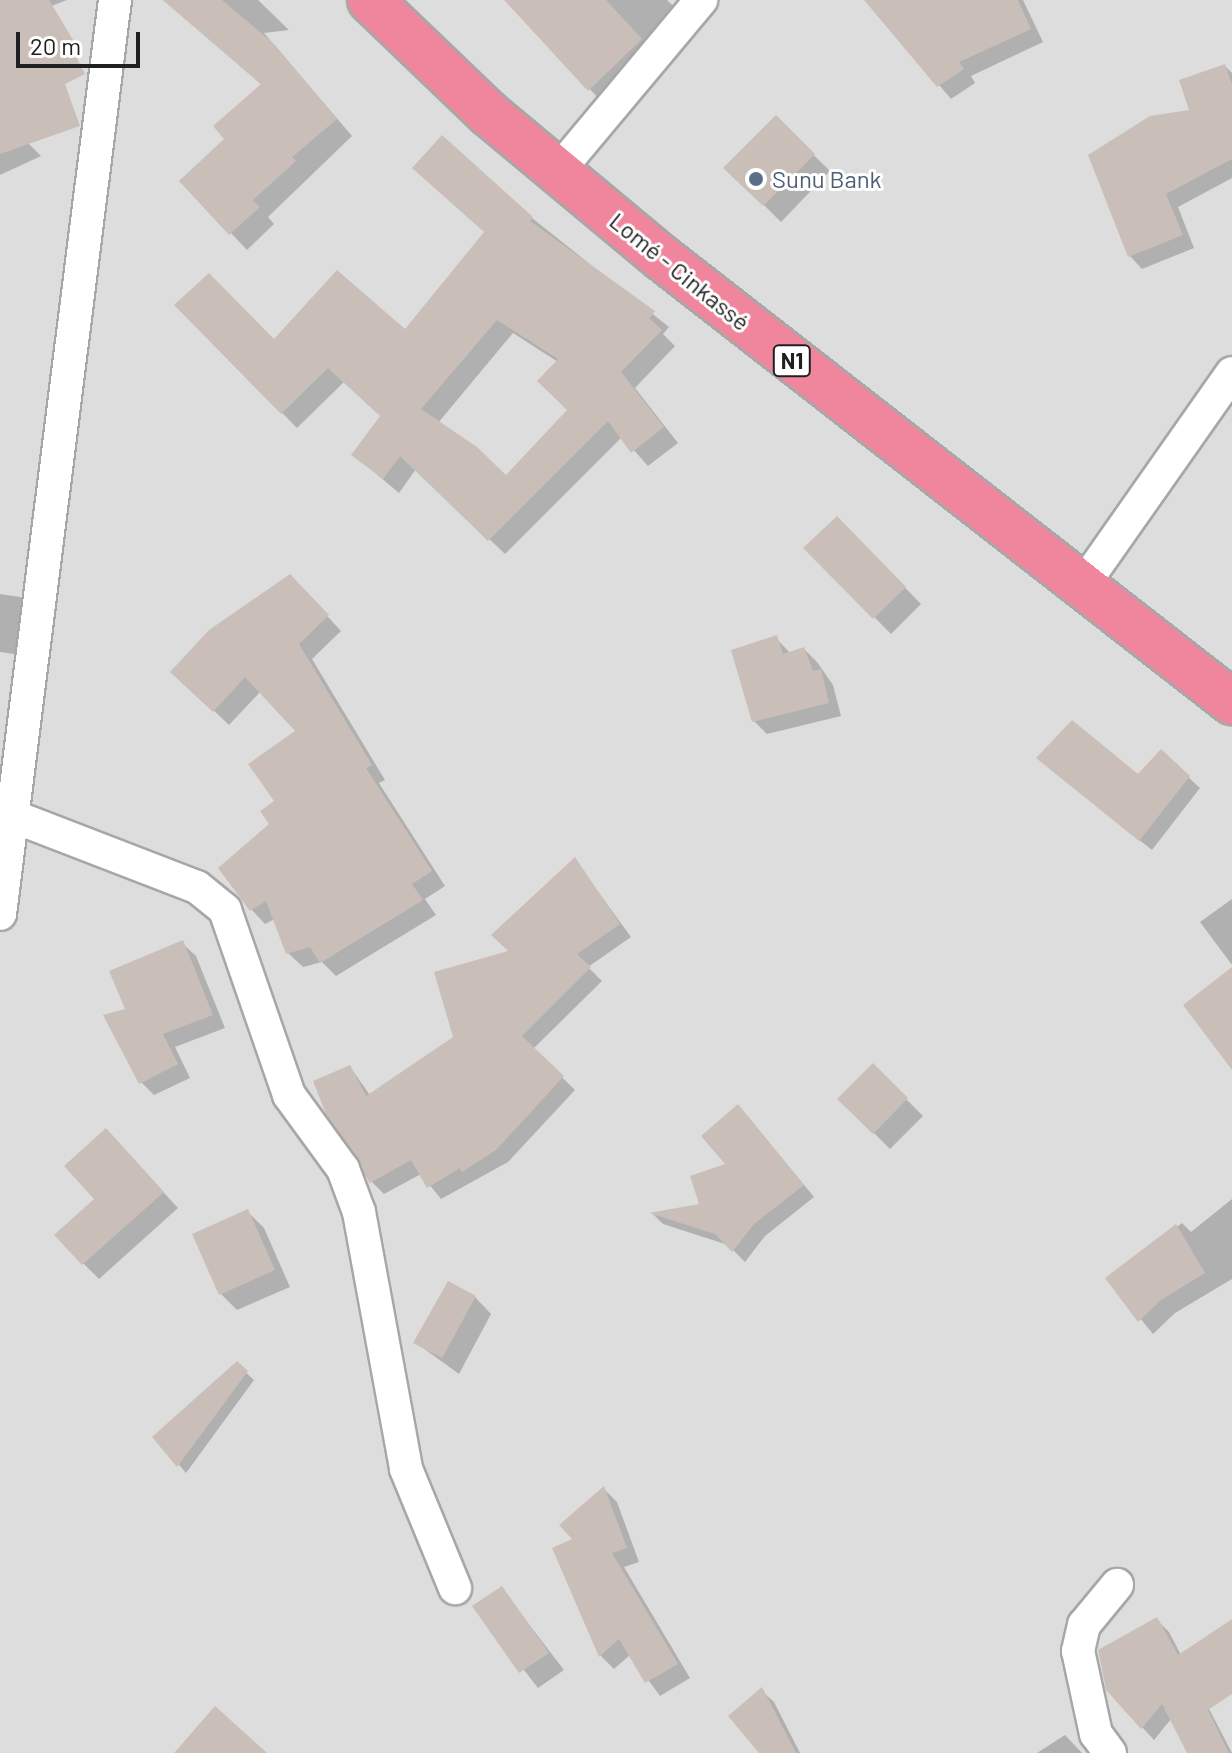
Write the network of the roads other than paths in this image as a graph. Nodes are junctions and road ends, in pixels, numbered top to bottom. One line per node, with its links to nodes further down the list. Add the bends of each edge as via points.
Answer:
1 (115, 0): 8 (street)
2 (370, 0): 4 (highway, Lomé - Cinkassé / N1, via 489,114)
3 (701, 0): 4 (street)
4 (559, 170): 6 (highway, Lomé - Cinkassé / N1, via 757,334)
5 (1232, 373): 6 (street)
6 (1083, 585): 7 (highway, Lomé - Cinkassé / N1)
7 (1225, 688)
8 (10, 815): 9 (street); 11 (street, via 197,887 225,910 289,1095 343,1169 359,1212 406,1469)
9 (0, 914)
10 (1117, 1585): 12 (street, via 1084,1625 1078,1651 1096,1734)
11 (455, 1588)
12 (1110, 1753)

